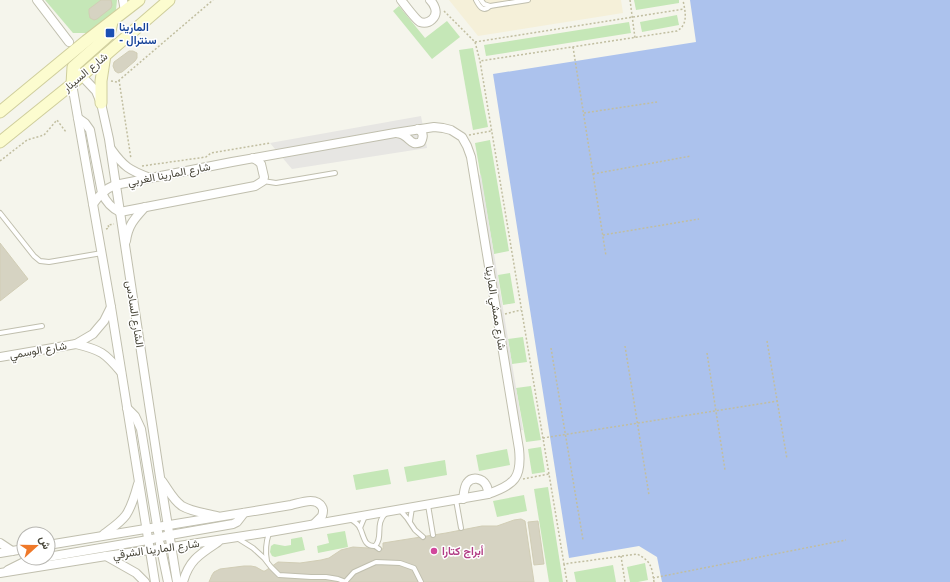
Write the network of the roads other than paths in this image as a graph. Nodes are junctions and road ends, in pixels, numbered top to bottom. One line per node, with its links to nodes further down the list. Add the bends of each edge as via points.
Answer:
1 (37, 0): 11 (street)
2 (139, 0): 9 (street, شارع السينار)
3 (169, 0): 12 (street, شارع السينار)
4 (402, 0): 5 (street, via 421,22 428,22 434,18 436,11)
5 (430, 0)
6 (476, 0): 10 (lane, via 481,8 486,9)
7 (481, 0): 10 (lane)
8 (528, 0): 10 (lane)
9 (124, 5): 13 (street, شارع السينار, via 112,22)
10 (490, 6)
11 (69, 42)
12 (105, 55): 14 (street, شارع السينار); 16 (street)
13 (69, 63): 14 (street, الشارع السادس); 15 (street); 17 (street, شارع السينار)
14 (81, 75): 15 (street, شارع السينار); 16 (street, الشارع السادس, via 96,90)
15 (72, 84): 18 (street, الشارع السادس); 22 (street, شارع السينار)
16 (101, 103): 23 (street, الشارع السادس)
17 (0, 112)
18 (78, 118): 31 (street, via 90,130); 32 (street, الشارع السادس)
19 (418, 129): 20 (street, شارع المارينا الغربي); 20 (street, via 422,131 423,139 416,144); 21 (street, شارع المارينا الغربي, via 443,128)
20 (395, 132): 24 (street, شارع المارينا الغربي)
21 (462, 137): 46 (street, شارع ممشي المارينا, via 471,157 519,448 519,468)
22 (0, 142)
23 (110, 147): 28 (street, via 122,164); 30 (street, الشارع السادس)
24 (277, 154): 25 (street, شارع المارينا الغربي); 26 (street)
25 (253, 158): 26 (street); 28 (street, شارع المارينا الغربي)
26 (263, 170): 29 (street)
27 (335, 173): 29 (lane, via 276,182)
28 (151, 178): 30 (street, شارع المارينا الغربي)
29 (263, 181): 33 (street, via 248,188)
30 (115, 185): 31 (street, شارع المارينا الغربي); 34 (street, الشارع السادس)
31 (102, 193): 32 (street, شارع المارينا الغربي); 34 (street, via 110,206)
32 (93, 204): 37 (street, الشارع السادس)
33 (146, 208): 34 (street); 36 (street, via 131,224)
34 (120, 212): 36 (street, الشارع السادس)
35 (0, 213): 37 (lane, via 40,261 49,262)
36 (125, 248): 45 (street, الشارع السادس)
37 (102, 253): 38 (street, الشارع السادس)
38 (111, 307): 41 (street, شارع الوسمي, via 93,334); 43 (street, الشارع السادس)
39 (42, 326): 40 (lane)
40 (0, 332)
41 (76, 344): 42 (street, شارع الوسمي); 43 (street, شارع الوسمي, via 101,352)
42 (0, 357)
43 (122, 372): 44 (street, الشارع السادس)
44 (127, 408): 47 (street, الشارع السادس); 62 (street, via 135,416 140,429)
45 (160, 477): 57 (street, via 178,503); 61 (street, الشارع السادس)
46 (513, 480): 48 (street, شارع المارينا الشرقي, via 500,490)
47 (138, 482): 63 (street, الشارع السادس); 67 (street, via 132,504 125,516)
48 (488, 494): 49 (street, شارع المارينا الشرقي); 49 (street, via 485,483 481,479 474,479 466,484)
49 (460, 499): 50 (street, شارع المارينا الشرقي); 65 (lane)
50 (428, 505): 51 (street, شارع المارينا الشرقي); 69 (lane)
51 (412, 508): 52 (street, شارع المارينا الشرقي); 59 (lane)
52 (400, 510): 53 (street, شارع المارينا الشرقي); 59 (lane)
53 (388, 512): 56 (street, شارع المارينا الشرقي); 64 (lane, via 381,520 377,547 367,544)
54 (244, 513): 55 (street, شارع المارينا الشرقي, via 315,501 320,504); 57 (street, شارع المارينا الشرقي); 68 (street, via 233,524)
55 (323, 513): 58 (street, شارع المارينا الشرقي); 60 (street)
56 (365, 516): 58 (street, شارع المارينا الشرقي); 64 (lane)
57 (219, 517): 61 (street, شارع المارينا الشرقي)
58 (348, 519): 60 (street, شارع المارينا الشرقي); 64 (lane)
59 (410, 522): 70 (lane)
60 (313, 524): 66 (street, شارع المارينا الشرقي)
61 (168, 525): 62 (street, شارع المارينا الشرقي); 68 (street, الشارع السادس); 71 (street)
62 (158, 527): 63 (street, شارع المارينا الشرقي); 71 (street)
63 (147, 528): 67 (street, شارع المارينا الشرقي); 71 (street); 73 (street, الشارع السادس)
64 (360, 528)
65 (461, 528)
66 (270, 532): 72 (street, شارع المارينا الشرقي); 85 (lane, via 265,548)
67 (102, 535): 76 (street, شارع المارينا الشرقي)
68 (170, 535): 71 (street); 77 (street, الشارع السادس)
69 (433, 535)
70 (423, 537)
71 (159, 538): 73 (street); 77 (street); 78 (street); 80 (street)
72 (235, 538): 74 (street, شارع المارينا الشرقي); 85 (lane, via 253,548)
73 (148, 540): 80 (street, الشارع السادس); 83 (street)
74 (221, 540): 77 (street, شارع المارينا الشرقي); 92 (street, via 191,563)
75 (0, 543): 81 (street)
76 (56, 544)
77 (172, 547): 78 (street, شارع المارينا الشرقي); 91 (street, الشارع السادس)
78 (162, 549): 80 (street, شارع المارينا الشرقي); 90 (street)
79 (16, 550): 81 (street)
80 (150, 550): 84 (street, شارع المارينا الشرقي); 89 (street, الشارع السادس)
81 (12, 551): 82 (street)
82 (0, 553)
83 (56, 556)
84 (106, 556): 87 (street, شارع المارينا الشرقي); 88 (street, via 136,573)
85 (268, 563): 93 (lane, via 279,575 326,577)
86 (16, 566): 87 (street)
87 (1, 573)
88 (144, 582)
89 (155, 582)
90 (168, 582)
91 (177, 582)
92 (183, 582)
93 (346, 582): 94 (lane, via 354,572 376,562 400,563 414,568)
94 (421, 582)

